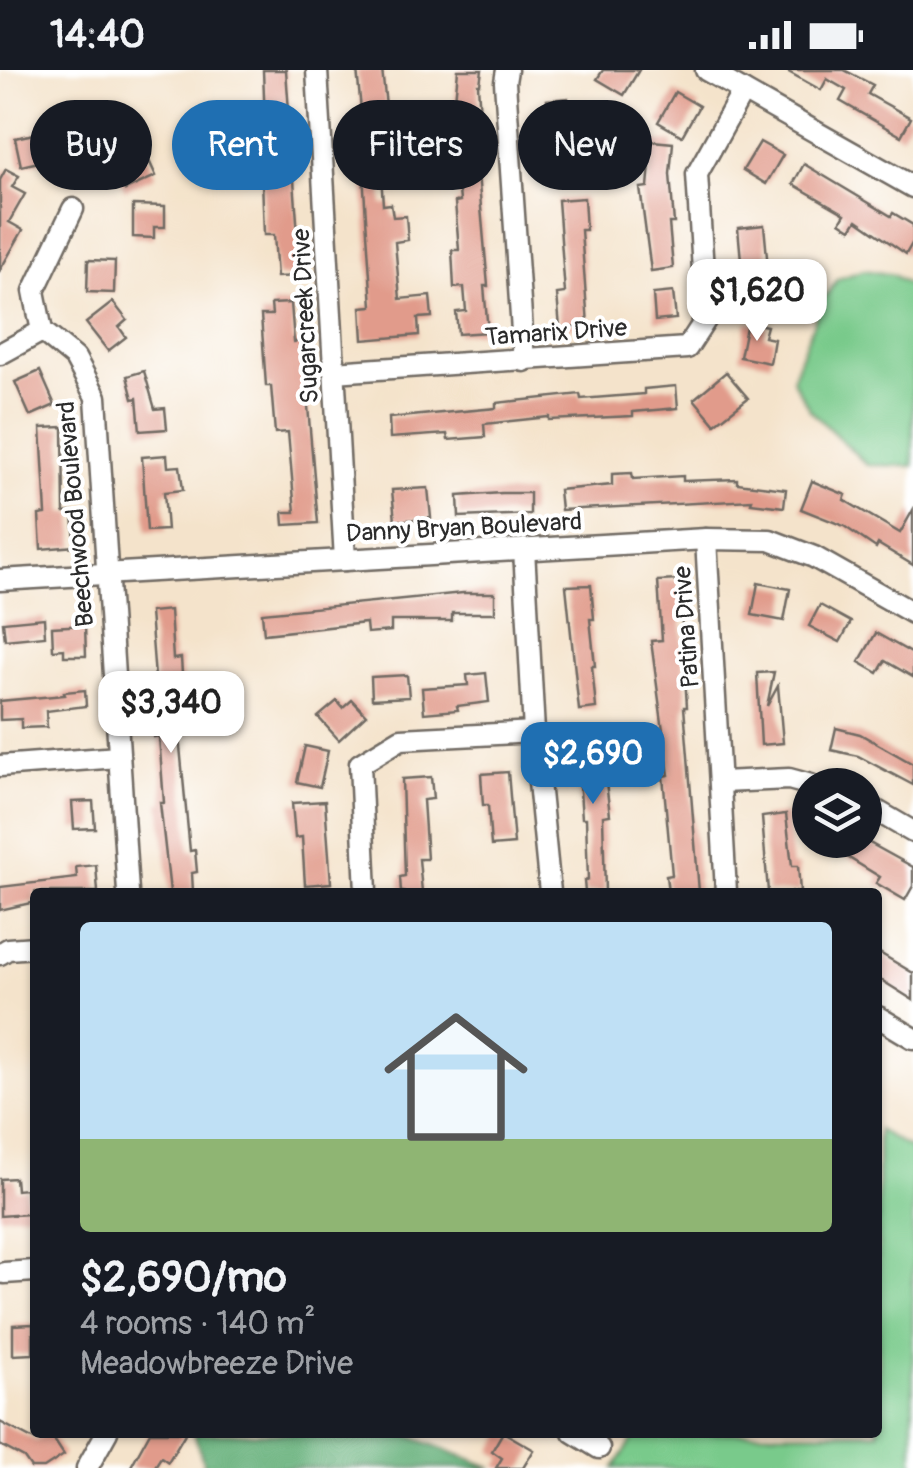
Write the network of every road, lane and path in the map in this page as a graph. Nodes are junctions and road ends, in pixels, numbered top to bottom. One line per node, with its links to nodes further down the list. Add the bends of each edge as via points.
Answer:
1 (317, 70): 10 (street, Sugarcreek Drive)
2 (507, 70): 9 (street)
3 (706, 70): 4 (street)
4 (742, 91): 5 (street); 9 (street, Tamarix Drive, via 696,174 706,319 687,348)
5 (913, 187)
6 (73, 209): 7 (street, via 34,291)
7 (42, 331): 8 (street); 14 (street, Beechwood Boulevard, via 75,358 96,397)
8 (0, 354)
9 (524, 361): 10 (street, Tamarix Drive)
10 (334, 372): 13 (street, Sugarcreek Drive)
11 (706, 539): 12 (street, Danny Bryan Boulevard); 16 (street, Danny Bryan Boulevard, via 770,540); 21 (street, Patina Drive)
12 (524, 550): 13 (street, Danny Bryan Boulevard); 17 (street)
13 (345, 560): 14 (street, Danny Bryan Boulevard)
14 (107, 574): 15 (street, Danny Bryan Boulevard); 18 (street, Beechwood Boulevard)
15 (0, 580)
16 (913, 613)
17 (534, 732): 25 (street, via 401,739 360,764); 26 (street)
18 (118, 757): 19 (street); 24 (street, Beechwood Boulevard)
19 (0, 766)
20 (792, 779): 21 (street)
21 (721, 782): 27 (street, Patina Drive)
22 (882, 814): 23 (street)
23 (913, 832)
24 (128, 888)
25 (366, 888)
26 (550, 888)
27 (726, 888)
28 (30, 947): 29 (street)
29 (0, 954)
30 (882, 1019): 31 (street)
31 (913, 1038)
32 (30, 1271): 33 (street)
33 (4, 1273)
34 (103, 1438): 37 (street)
35 (583, 1438): 36 (street)
36 (599, 1448)
37 (87, 1468)

